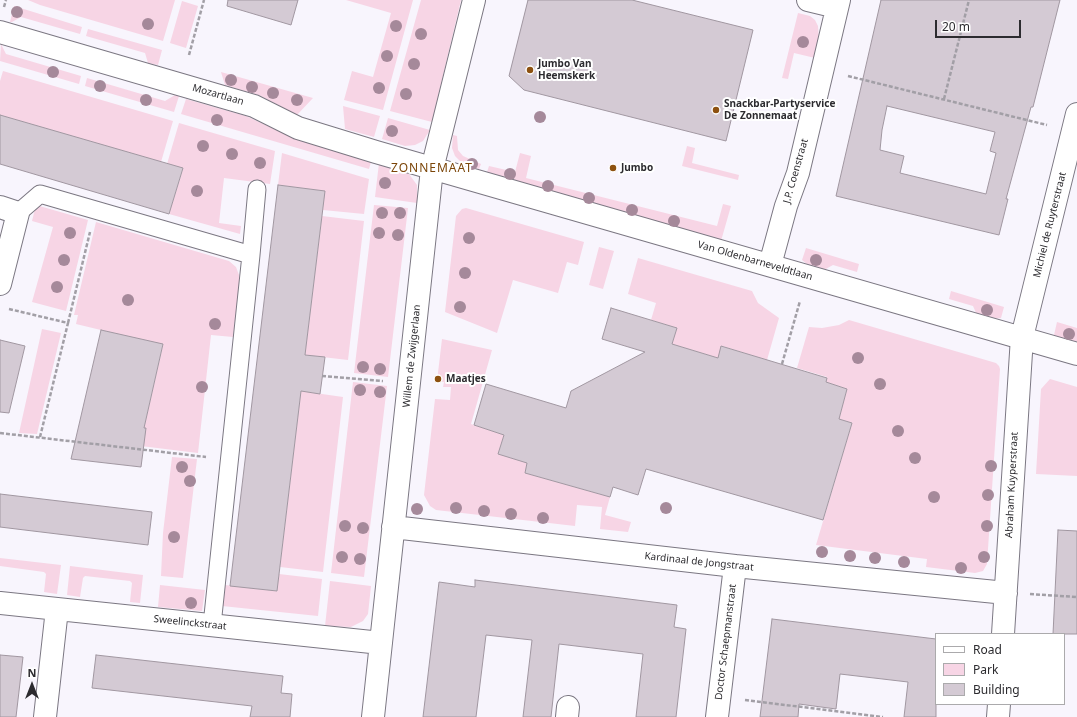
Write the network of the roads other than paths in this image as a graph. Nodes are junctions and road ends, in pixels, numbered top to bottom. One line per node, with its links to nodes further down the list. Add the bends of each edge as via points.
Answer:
1 (474, 0): 6 (street, Willem de Zwijgerlaan)
2 (808, 0): 3 (street, J.P. Coenstraat)
3 (838, 3): 10 (street, J.P. Coenstraat, via 798,173)
4 (0, 32): 6 (street, Mozartlaan, via 254,106 298,128)
5 (1075, 123): 12 (street, Michiel de Ruyterstraat)
6 (432, 169): 10 (street, Van Oldenbarneveldtlaan); 14 (street, Willem de Zwijgerlaan)
7 (257, 189): 9 (lane)
8 (9, 210): 9 (lane, via 40,194); 11 (street)
9 (251, 255): 19 (lane)
10 (770, 265): 12 (street, Van Oldenbarneveldtlaan)
11 (3, 294)
12 (1022, 337): 13 (street, Van Oldenbarneveldtlaan); 16 (street, Abraham Kuyperstraat)
13 (1077, 354)
14 (393, 527): 15 (street, Kardinaal de Jongstraat); 21 (street, Willem de Zwijgerlaan)
15 (735, 566): 16 (street, Kardinaal de Jongstraat); 23 (street, Doctor Schaepmanstraat)
16 (1006, 593): 20 (street, Abraham Kuyperstraat)
17 (0, 603): 18 (street, Sweelinckstraat)
18 (57, 609): 19 (street, Sweelinckstraat); 24 (street)
19 (212, 625): 21 (street, Sweelinckstraat)
20 (1003, 633)
21 (381, 643): 25 (street, Willem de Zwijgerlaan)
22 (999, 705): 26 (street)
23 (718, 707)
24 (45, 717)
25 (373, 717)
26 (998, 717)

